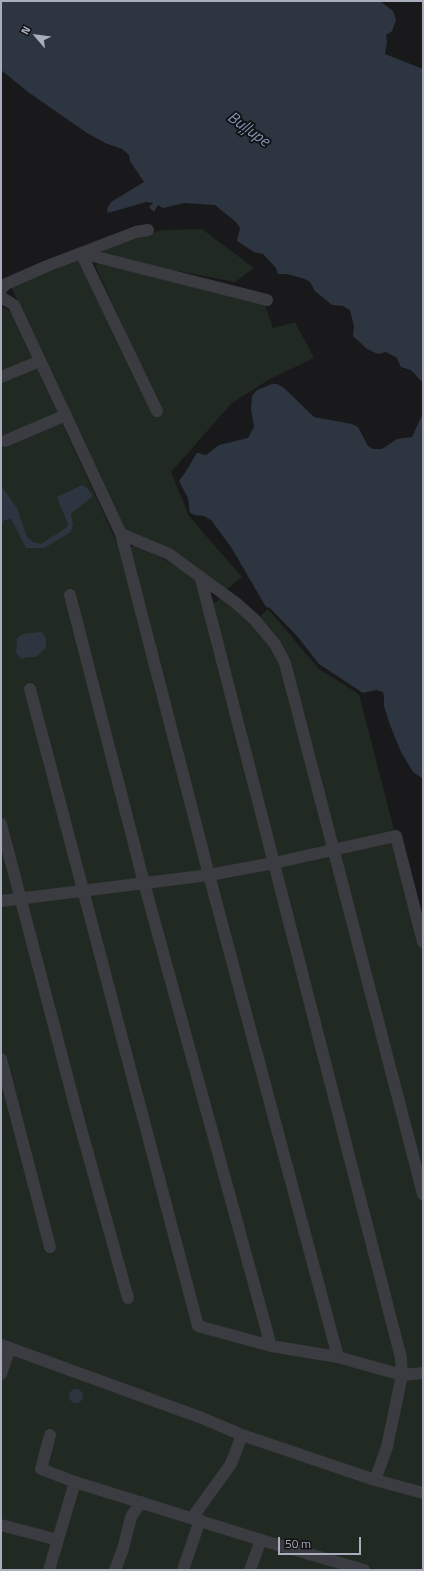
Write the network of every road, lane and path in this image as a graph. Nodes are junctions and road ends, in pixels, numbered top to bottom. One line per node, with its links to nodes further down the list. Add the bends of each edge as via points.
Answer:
1 (148, 230): 2 (street, via 136,232)
2 (81, 253): 3 (street, via 6,284); 5 (street); 8 (street)
3 (1, 289)
4 (1, 297): 6 (street, via 14,305)
5 (267, 300)
6 (40, 361): 7 (street); 9 (street)
7 (1, 377)
8 (157, 411)
9 (66, 415): 10 (street); 11 (street)
10 (5, 441)
11 (121, 534): 12 (street, via 169,554); 18 (street)
12 (200, 579): 16 (street, via 236,603 254,619 275,644 285,663); 17 (street)
13 (70, 596): 19 (street)
14 (30, 689): 20 (street)
15 (1, 824): 21 (street)
16 (334, 850): 17 (street); 23 (street, via 396,836); 25 (street)
17 (274, 863): 18 (street); 33 (street, via 401,1358)
18 (210, 875): 19 (street); 30 (street)
19 (144, 884): 20 (street); 28 (street)
20 (82, 891): 21 (street); 28 (street, via 198,1326)
21 (20, 899): 22 (street); 27 (street)
22 (1, 901)
23 (423, 942)
24 (1, 1059): 26 (street)
25 (423, 1194)
26 (50, 1247)
27 (128, 1298)
28 (270, 1346): 30 (street)
29 (5, 1347): 32 (street); 35 (street, via 202,1418)
30 (338, 1357): 33 (street)
31 (423, 1373): 33 (street)
32 (1, 1374)
33 (402, 1375): 36 (street, via 387,1447)
34 (50, 1435): 37 (street, via 42,1469)
35 (242, 1435): 36 (street); 40 (street, via 232,1464)
36 (375, 1480): 38 (street)
37 (75, 1482): 39 (street); 42 (street)
38 (423, 1494)
39 (141, 1502): 40 (street); 45 (street, via 131,1517)
40 (196, 1519): 43 (street); 46 (street)
41 (1, 1525): 42 (street)
42 (58, 1540): 44 (street)
43 (261, 1540): 47 (street); 48 (street)
44 (49, 1570)
45 (115, 1570)
46 (183, 1570)
47 (250, 1570)
48 (364, 1570)

